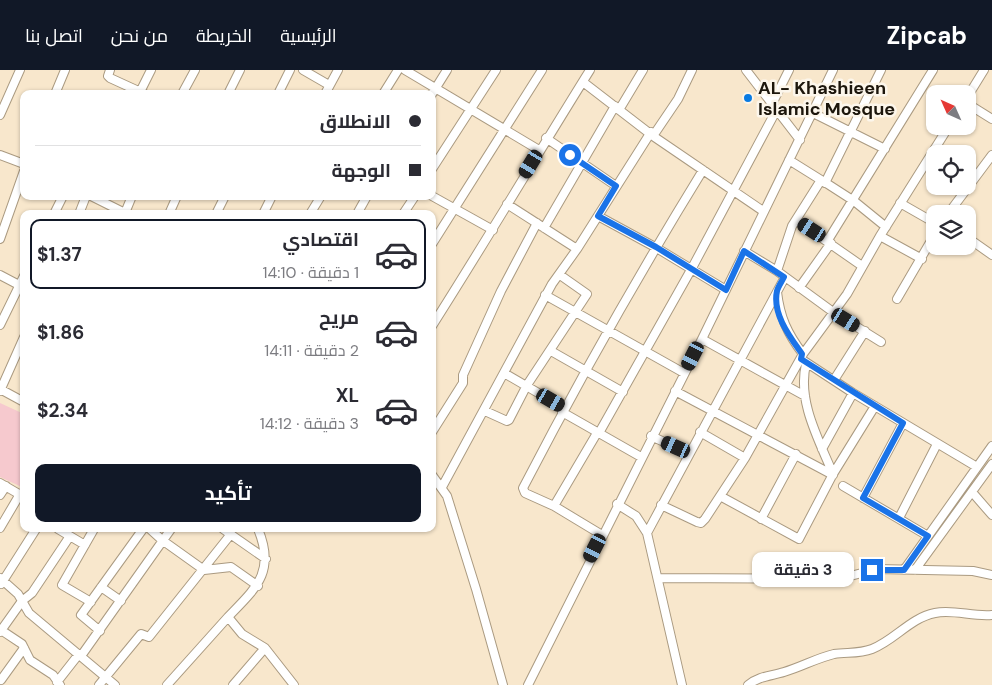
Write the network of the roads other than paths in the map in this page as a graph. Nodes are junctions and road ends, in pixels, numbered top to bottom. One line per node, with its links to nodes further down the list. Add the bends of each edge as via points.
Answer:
1 (20, 70): 43 (street)
2 (65, 70): 28 (street)
3 (110, 70): 29 (street, via 110,78)
4 (151, 70): 30 (street)
5 (195, 70): 31 (street)
6 (240, 70): 32 (street)
7 (290, 70): 33 (street)
8 (303, 70): 26 (street)
9 (338, 70): 26 (street)
10 (398, 70): 35 (street)
11 (405, 70): 36 (street)
12 (447, 70): 36 (street)
13 (496, 70): 40 (street)
14 (542, 70): 45 (street)
15 (590, 70): 25 (street)
16 (643, 70): 39 (street)
17 (692, 70): 47 (street, via 678,100)
18 (746, 70): 38 (street)
19 (789, 70): 38 (street)
20 (833, 70): 42 (street)
21 (881, 70): 46 (street)
22 (921, 70): 24 (street)
23 (984, 70): 27 (street)
24 (931, 73): 51 (street)
25 (583, 82): 39 (street); 49 (street)
26 (329, 85): 34 (street)
27 (975, 85)
28 (57, 90)
29 (135, 90)
30 (142, 90)
31 (184, 90)
32 (230, 90)
33 (280, 90)
34 (327, 90)
35 (386, 90)
36 (434, 90)
37 (436, 91): 40 (street)
38 (775, 105): 50 (street); 63 (street)
39 (617, 108): 47 (street); 58 (street)
40 (472, 109): 45 (street); 57 (street)
41 (976, 109): 44 (street)
42 (813, 113): 46 (street); 50 (street)
43 (0, 115)
44 (992, 119)
45 (505, 130): 52 (street); 70 (street)
46 (852, 132): 51 (street); 61 (street)
47 (652, 134): 59 (street); 62 (street)
48 (943, 135): 67 (street)
49 (546, 138): 52 (street); 58 (street)
50 (800, 140): 55 (street)
51 (885, 148): 66 (street)
52 (539, 150): 68 (street)
53 (0, 155): 56 (street)
54 (992, 155): 69 (street)
55 (789, 160): 61 (street); 72 (street)
56 (20, 162)
57 (436, 163)
58 (582, 164): 62 (street); 77 (street)
59 (702, 170): 63 (street); 85 (street)
60 (20, 180): 76 (street)
61 (823, 181): 66 (street); 75 (street)
62 (616, 186): 73 (street)
63 (732, 192): 72 (street); 92 (street)
64 (436, 198): 70 (street)
65 (99, 200): 71 (street)
66 (854, 201): 78 (street); 83 (street)
67 (900, 203): 74 (street); 78 (street)
68 (507, 204): 77 (street); 79 (street)
69 (955, 205)
70 (456, 209): 79 (street); 81 (street)
71 (120, 210)
72 (763, 211): 87 (street)
73 (598, 216): 85 (street); 86 (street)
74 (926, 218)
75 (796, 220): 83 (street); 93 (street)
76 (2, 223): 82 (street)
77 (541, 226): 86 (street); 133 (street, via 501,290 463,375 463,383)
78 (886, 227): 80 (street)
79 (493, 230): 105 (street)
80 (880, 236): 90 (street); 91 (street)
81 (436, 238)
82 (0, 239)
83 (830, 242): 91 (street); 98 (street)
84 (976, 244): 89 (street)
85 (656, 247): 92 (street); 107 (street)
86 (577, 249): 95 (street)
87 (744, 251): 93 (street); 99 (street)
88 (926, 251): 90 (street)
89 (992, 255)
90 (922, 259): 102 (street)
91 (862, 266): 104 (street)
92 (692, 268): 99 (street); 112 (street)
93 (777, 271): 96 (street)
94 (0, 275): 97 (street)
95 (560, 275): 101 (street); 103 (street, via 587,293)
96 (784, 277): 98 (street); 100 (street)
97 (19, 285): 106 (street)
98 (799, 288): 104 (street)
99 (726, 290): 109 (street)
100 (777, 292): 114 (street); 115 (street, via 782,321)
101 (545, 295): 103 (street); 117 (street)
102 (897, 299)
103 (576, 312): 107 (street); 113 (street)
104 (833, 312): 108 (street); 115 (street)
105 (436, 320)
106 (0, 325)
107 (608, 328): 112 (street); 116 (street)
108 (864, 331): 110 (street); 119 (street)
109 (702, 339): 114 (street); 118 (street)
110 (881, 342)
111 (20, 346): 122 (street)
112 (645, 349): 118 (street); 124 (street)
113 (551, 351): 116 (street); 120 (street)
114 (739, 359): 121 (street); 129 (street)
115 (803, 359): 119 (street); 121 (street); 126 (street)
116 (585, 370): 124 (street); 130 (street)
117 (504, 373): 120 (street); 131 (street)
118 (684, 373): 123 (street)
119 (834, 380): 125 (street)
120 (527, 385): 130 (street); 131 (street, via 508,421)
121 (787, 386): 126 (street); 136 (street)
122 (0, 389): 127 (street)
123 (675, 391): 129 (street); 137 (street)
124 (623, 392): 135 (street)
125 (853, 394): 128 (street); 140 (street)
126 (805, 396): 140 (street)
127 (20, 400)
128 (875, 406): 132 (street); 147 (street)
129 (712, 409): 134 (street); 136 (street)
130 (564, 410): 135 (street); 160 (street, via 522,490)
131 (485, 411): 151 (street)
132 (903, 423): 138 (street); 157 (street)
133 (436, 426)
134 (700, 432): 141 (street); 144 (street)
135 (598, 433): 143 (street); 160 (street)
136 (758, 435): 142 (street); 144 (street)
137 (652, 436): 141 (street); 143 (street)
138 (938, 444): 146 (street); 162 (street)
139 (992, 446): 146 (street)
140 (822, 449): 147 (street)
141 (688, 453): 159 (street)
142 (796, 454): 147 (street); 163 (street)
143 (641, 457): 158 (street)
144 (745, 458): 155 (street)
145 (992, 464): 152 (street)
146 (977, 467): 177 (street)
147 (833, 475): 163 (street, via 799,539)
148 (436, 480): 151 (street)
149 (3, 484): 153 (street); 154 (street)
150 (842, 486): 157 (street)
151 (442, 487): 207 (street, via 476,588)
152 (972, 492): 161 (street); 183 (street)
153 (20, 494)
154 (0, 495)
155 (720, 496): 159 (street, via 700,523); 163 (street)
156 (20, 498): 164 (street)
157 (863, 498): 162 (street)
158 (617, 504): 173 (street, via 636,516); 175 (street)
159 (661, 505): 173 (street)
160 (554, 506): 175 (street)
161 (992, 514)
162 (899, 518): 177 (street)
163 (761, 519)
164 (0, 528)
165 (34, 532): 186 (street)
166 (63, 532): 176 (street)
167 (92, 532): 179 (street)
168 (141, 532): 188 (street)
169 (153, 532): 178 (street)
170 (168, 532): 178 (street)
171 (228, 532): 174 (street)
172 (259, 532): 180 (street)
173 (646, 533): 185 (street)
174 (231, 534): 180 (street); 181 (street)
175 (602, 535): 208 (street)
176 (70, 536): 179 (street); 189 (street, via 32,593)
177 (928, 536): 182 (street)
178 (162, 540): 181 (street); 190 (street)
179 (85, 545): 191 (street, via 62,585)
180 (266, 559): 187 (street)
181 (204, 570): 187 (street, via 231,567); 199 (street, via 149,637 140,634)
182 (904, 570): 183 (street); 185 (street, via 872,570 839,579)
183 (915, 570): 184 (street, via 973,571)
184 (992, 575)
185 (658, 578): 209 (street)
186 (1, 581): 189 (street)
187 (258, 586): 193 (street)
188 (101, 587): 190 (street); 191 (street)
189 (22, 601): 194 (street); 198 (street, via 29,613)
190 (121, 601): 195 (street)
191 (91, 602): 195 (street, via 82,618)
192 (992, 615): 210 (street, via 930,614 875,648 831,655 763,676)
193 (228, 618): 197 (street, via 242,634); 204 (street)
194 (1, 631): 196 (street)
195 (100, 631): 198 (street)
196 (24, 648): 200 (street); 201 (street, via 30,660 53,675)
197 (265, 648): 205 (street); 206 (street)
198 (80, 655): 199 (street); 201 (street)
199 (105, 677): 202 (street); 203 (street)
200 (2, 681)
201 (59, 683)
202 (99, 685)
203 (115, 685)
204 (167, 685)
205 (233, 685)
206 (294, 685)
207 (502, 685)
208 (528, 685)
209 (682, 685)
210 (748, 685)

